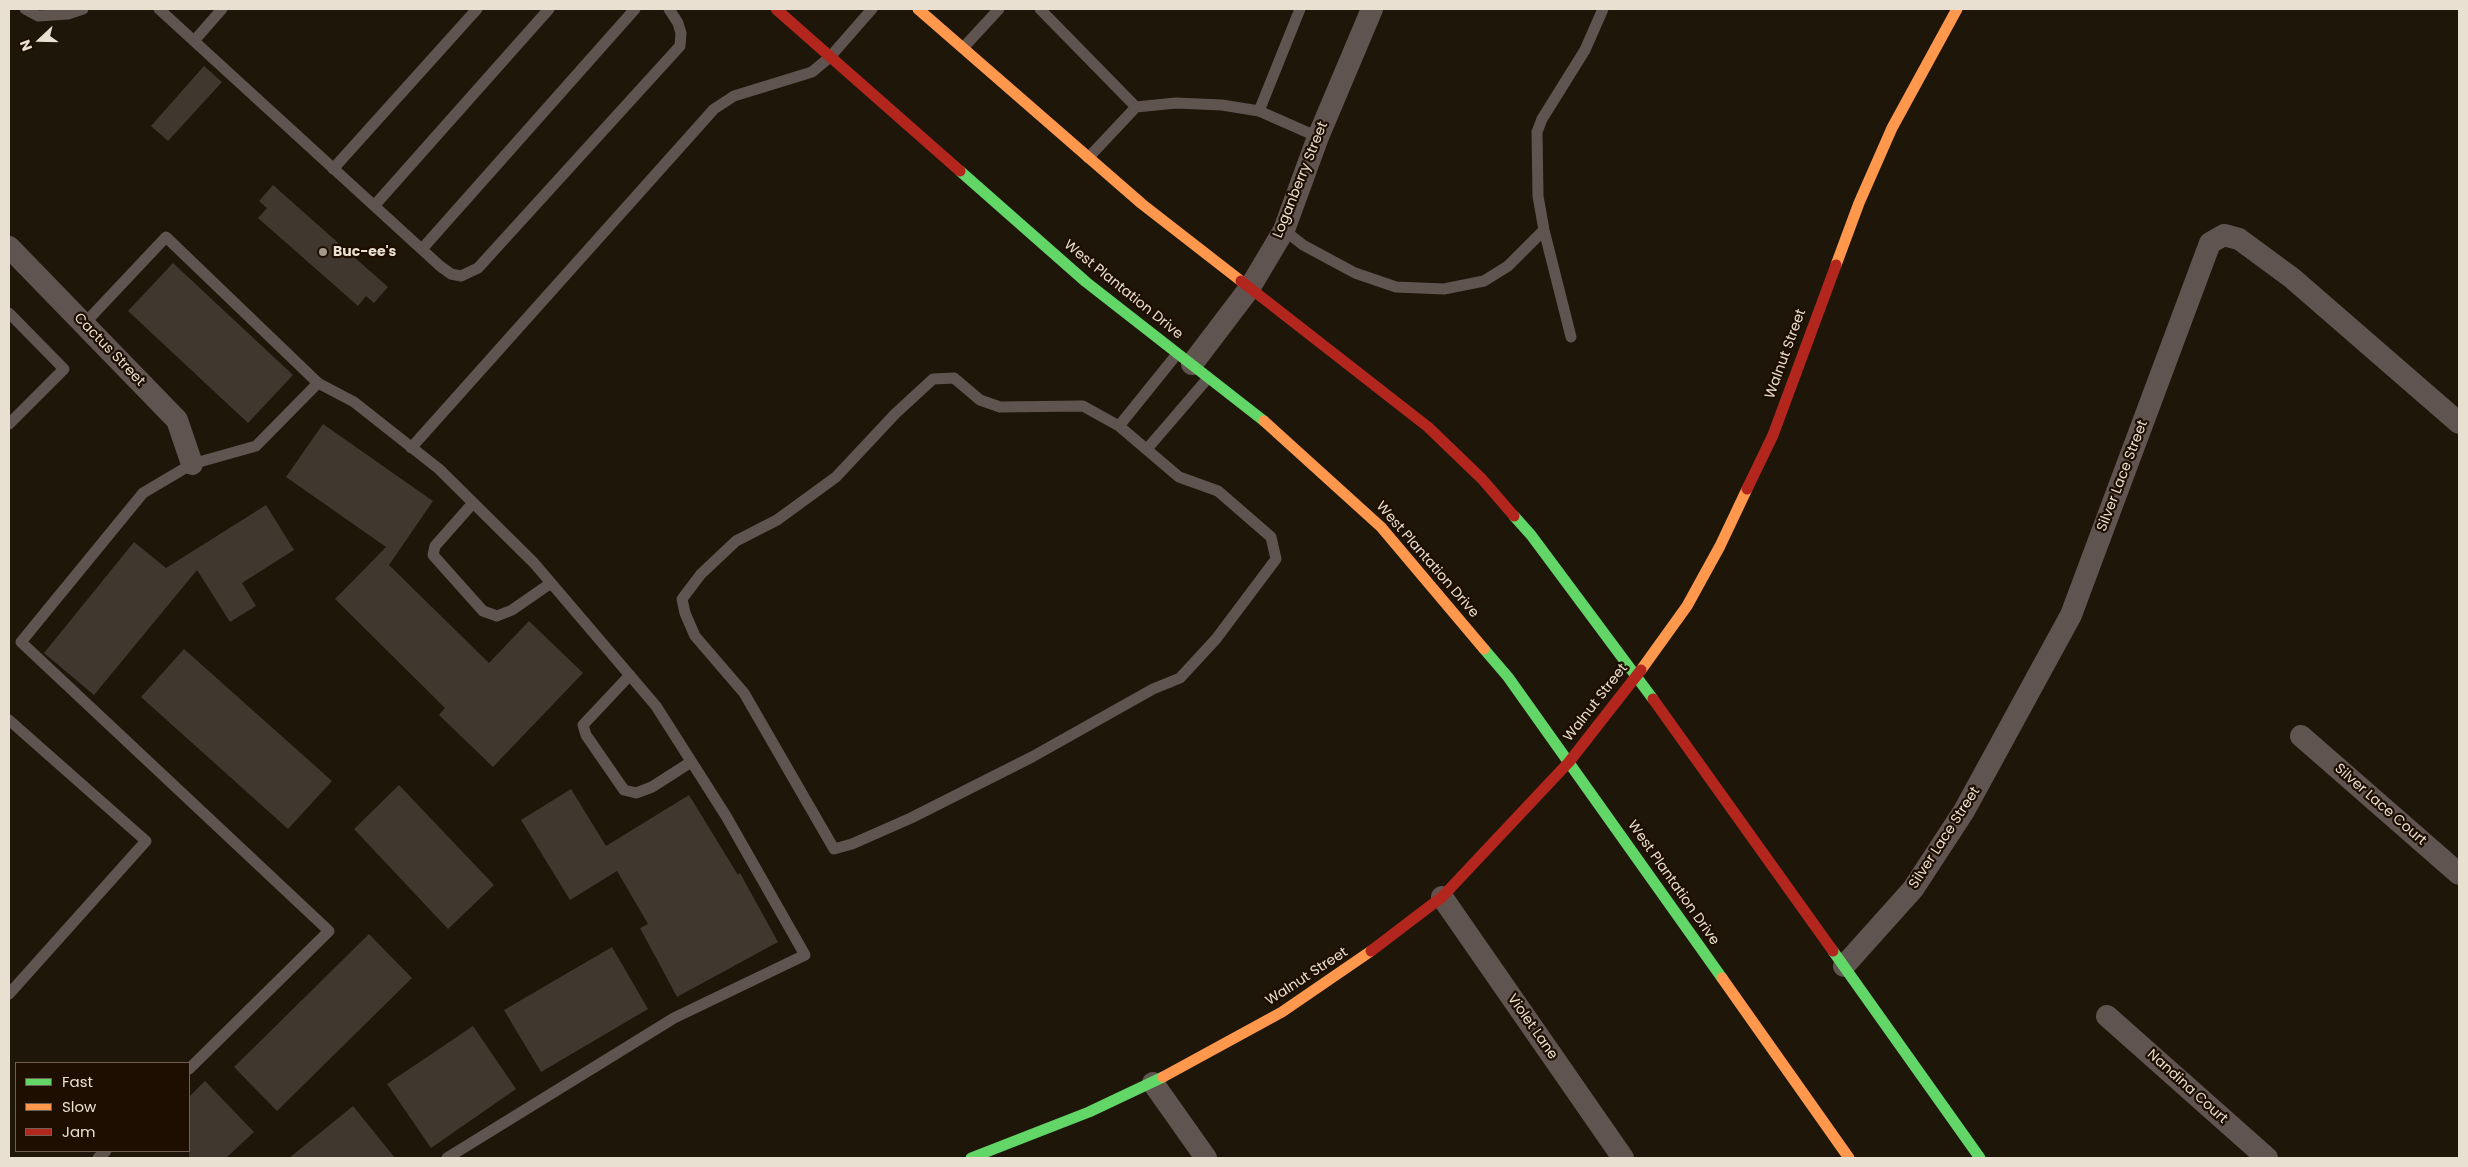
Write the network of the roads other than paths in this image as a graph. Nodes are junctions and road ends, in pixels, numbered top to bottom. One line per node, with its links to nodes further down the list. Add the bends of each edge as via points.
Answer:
1 (25, 9): 18 (lane, via 38,16)
2 (82, 9): 18 (lane)
3 (159, 9): 19 (lane)
4 (222, 9): 19 (lane)
5 (477, 9): 26 (lane)
6 (549, 9): 27 (lane)
7 (635, 9): 30 (lane)
8 (669, 9): 30 (lane, via 681,33 680,46 478,268 461,276 451,274)
9 (776, 9): 21 (main road, West Plantation Drive)
10 (872, 9): 21 (lane)
11 (918, 9): 20 (main road)
12 (999, 9): 20 (lane)
13 (1040, 9): 22 (lane)
14 (1300, 9): 23 (lane)
15 (1372, 9): 24 (street, Loganberry Street)
16 (1603, 9): 29 (lane, via 1585,50 1542,119 1538,132 1538,196)
17 (1957, 9): 47 (main road, Walnut Street, via 1892,128 1859,203 1772,435 1720,546 1687,606)
18 (70, 11)
19 (194, 41): 26 (lane)
20 (963, 49): 25 (main road)
21 (830, 56): 36 (main road, West Plantation Drive, via 1086,282); 41 (lane, via 812,72 734,96 714,109)
22 (1136, 107): 23 (lane, via 1222,105); 25 (lane)
23 (1259, 111): 24 (lane)
24 (1318, 137): 28 (street, Loganberry Street)
25 (1088, 158): 32 (main road)
26 (334, 169): 27 (lane)
27 (374, 206): 30 (lane)
28 (1284, 230): 29 (lane, via 1303,245 1355,273 1396,288 1444,290 1484,281 1508,266); 32 (street, Loganberry Street)
29 (1544, 230): 35 (lane)
30 (422, 249)
31 (11, 255): 34 (street, Cactus Street)
32 (1249, 289): 36 (street, Loganberry Street); 47 (main road, via 1428,427 1482,479 1531,535)
33 (9, 313): 39 (lane, via 64,369)
34 (84, 324): 37 (lane, via 166,236); 43 (street, Cactus Street, via 177,420)
35 (1571, 337)
36 (1192, 365): 40 (lane); 42 (lane); 51 (main road, West Plantation Drive, via 1270,426 1381,527 1508,677)
37 (318, 383): 41 (lane, via 354,402); 43 (lane, via 256,446)
38 (2459, 423): 54 (street, Silver Lace Street, via 2292,278 2239,239 2224,234 2210,243 2071,615 1964,812 1913,889)
39 (9, 424)
40 (1119, 426): 42 (lane); 42 (lane, via 1083,406 1000,407 980,400 954,378 933,379 895,414 836,478 778,520 736,541 701,574 682,599 695,636 744,693 834,849 911,818 1032,757 1153,689 1180,678 1216,640 1276,559 1271,537 1218,491 1180,477)
41 (411, 448): 44 (lane, via 439,469)
42 (1147, 449)
43 (192, 464): 57 (lane, via 142,493 21,642 329,931)
44 (473, 503): 45 (lane); 45 (lane, via 435,546 433,556 483,611 497,616 512,610)
45 (551, 583): 46 (lane)
46 (630, 675): 50 (lane, via 656,706); 50 (lane, via 583,726 624,790 636,793)
47 (1637, 676): 51 (main road, Walnut Street); 54 (main road)
48 (9, 720): 55 (lane, via 146,841)
49 (2300, 736): 52 (street, Silver Lace Court)
50 (691, 762): 59 (lane, via 726,816 805,955 674,1018)
51 (1569, 762): 53 (main road, Walnut Street); 63 (main road, West Plantation Drive)
52 (2459, 874)
53 (1442, 897): 58 (main road, Walnut Street, via 1355,964 1282,1012); 62 (street, Violet Lane)
54 (1844, 966): 64 (main road)
55 (9, 994)
56 (2107, 1016): 65 (street, Nandina Court)
57 (190, 1068)
58 (1153, 1083): 60 (main road, Walnut Street); 61 (street)
59 (447, 1158)
60 (971, 1158)
61 (1206, 1158)
62 (1623, 1158)
63 (1849, 1158)
64 (1980, 1158)
65 (2267, 1158)

